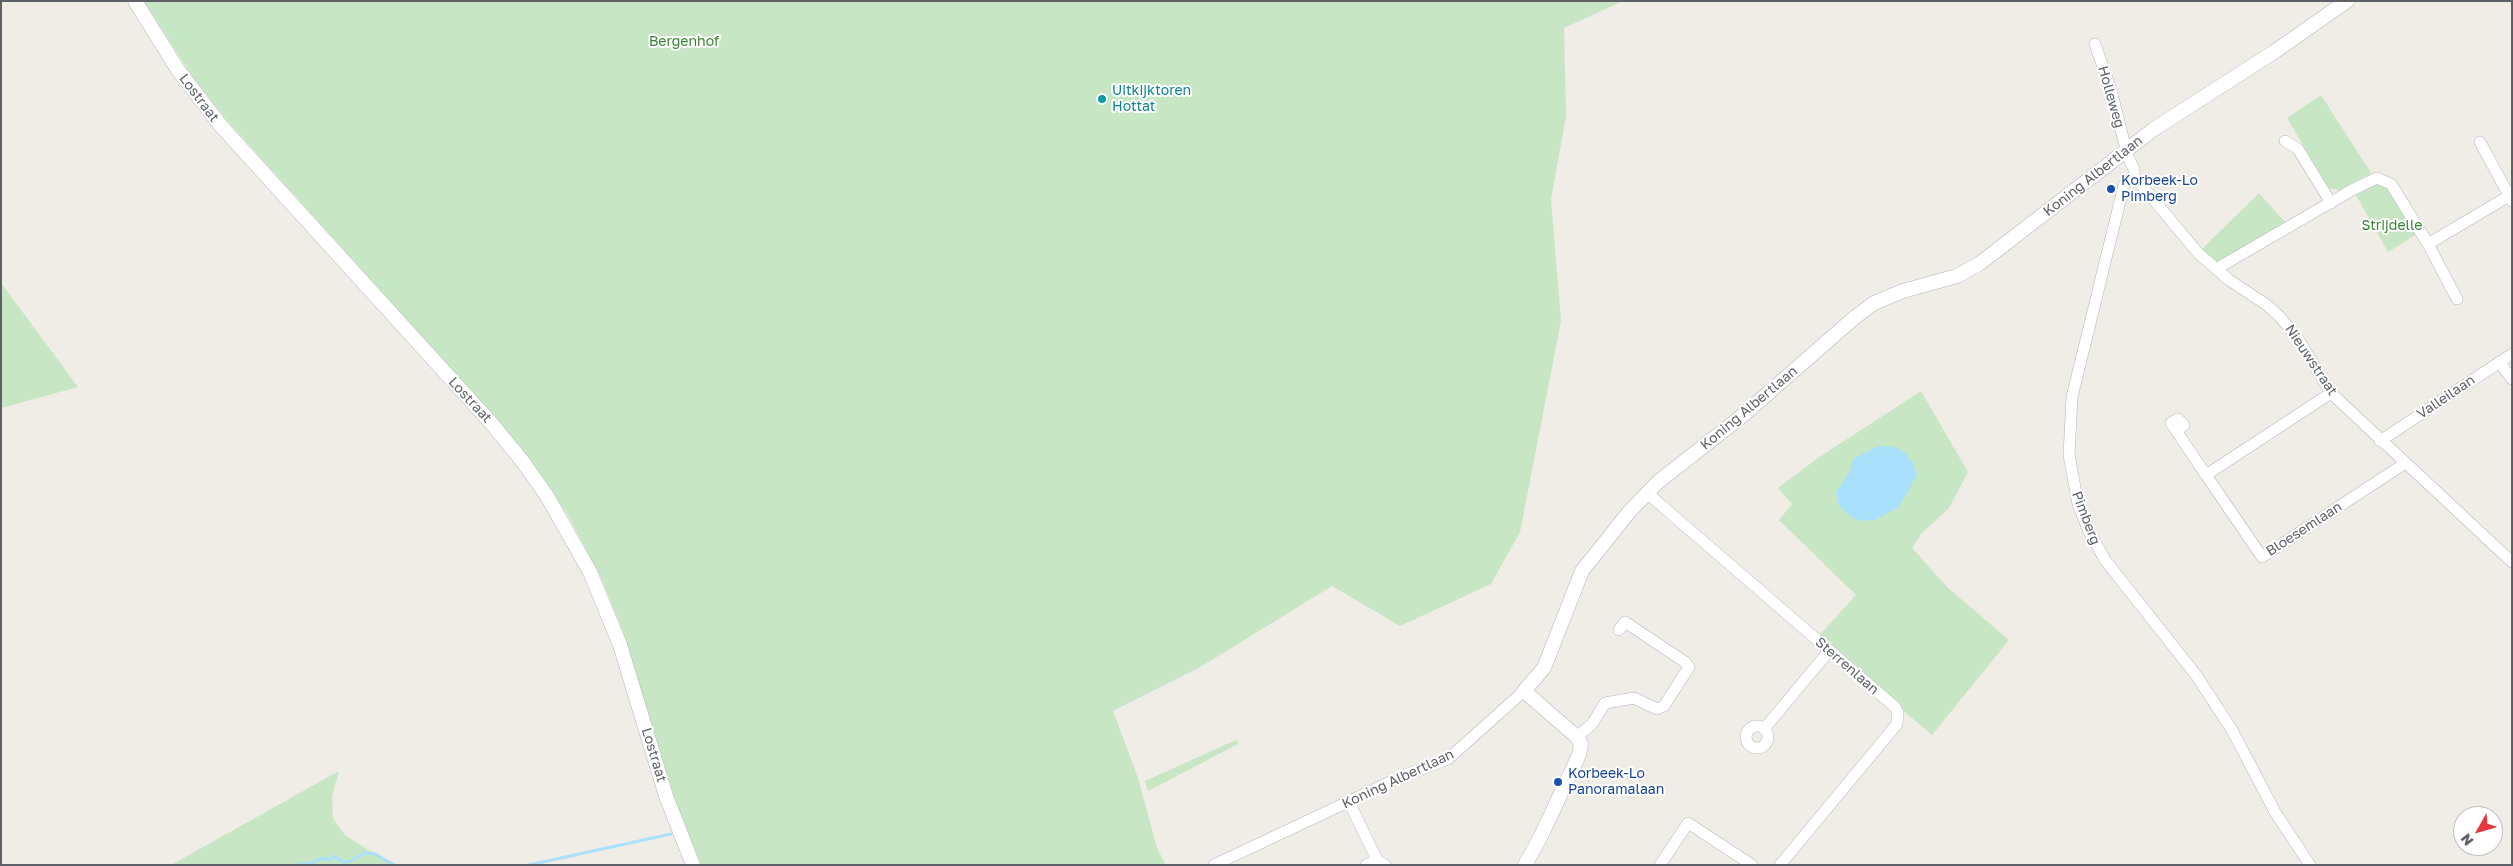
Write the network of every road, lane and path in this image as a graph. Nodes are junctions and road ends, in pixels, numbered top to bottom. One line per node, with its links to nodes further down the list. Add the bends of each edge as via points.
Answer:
1 (135, 1): 32 (street, Lostraat, via 178,70 221,126 492,424 547,496 590,572 620,645 666,796)
2 (2347, 1): 6 (street, Koning Albertlaan)
3 (2095, 44): 6 (street, Holleweg)
4 (2285, 141): 9 (street, via 2298,149)
5 (2480, 142): 8 (street)
6 (2127, 150): 7 (street, Nieuwstraat); 21 (street, Koning Albertlaan, via 1966,272 1874,303)
7 (2134, 176): 11 (street, Nieuwstraat, via 2195,250); 38 (street, Pimberg, via 2124,185 2072,396 2070,455 2078,504 2105,560 2196,675 2222,714 2280,821)
8 (2510, 199): 10 (street)
9 (2331, 203): 10 (street, via 2377,178 2390,184); 11 (street)
10 (2428, 244): 12 (street)
11 (2216, 270): 16 (street, Nieuwstraat, via 2279,316 2297,337)
12 (2457, 298)
13 (2512, 354): 14 (street, Valleilaan)
14 (2500, 362): 15 (street); 18 (street, Valleilaan)
15 (2512, 379)
16 (2331, 393): 18 (street, Nieuwstraat); 20 (street)
17 (2177, 431): 20 (street, Bloesemlaan, via 2184,425 2178,419 2171,423)
18 (2380, 441): 19 (street, Nieuwstraat)
19 (2404, 464): 20 (street, Bloesemlaan, via 2262,557); 23 (street, Nieuwstraat)
20 (2206, 475)
21 (1647, 493): 26 (street, Sterrenlaan); 27 (street, Koning Albertlaan, via 1582,571 1544,668)
22 (2512, 544): 23 (street)
23 (2501, 550): 24 (street, Nieuwstraat)
24 (2512, 562)
25 (1619, 630): 29 (street, via 1625,622 1689,667 1664,706 1657,709 1634,698 1605,703 1592,724)
26 (1829, 651): 28 (street); 37 (street, Sterrenlaan, via 1895,707 1897,724)
27 (1524, 692): 29 (street); 30 (street, Koning Albertlaan, via 1448,759 1405,774)
28 (1764, 729)
29 (1577, 738): 34 (street, via 1582,744 1579,756)
30 (1349, 802): 31 (street); 33 (street, Koning Albertlaan)
31 (1376, 863)
32 (693, 865)
33 (1214, 865)
34 (1525, 865)
35 (1660, 865): 36 (street, via 1688,823)
36 (1752, 865)
37 (1780, 865)
38 (2310, 865)

